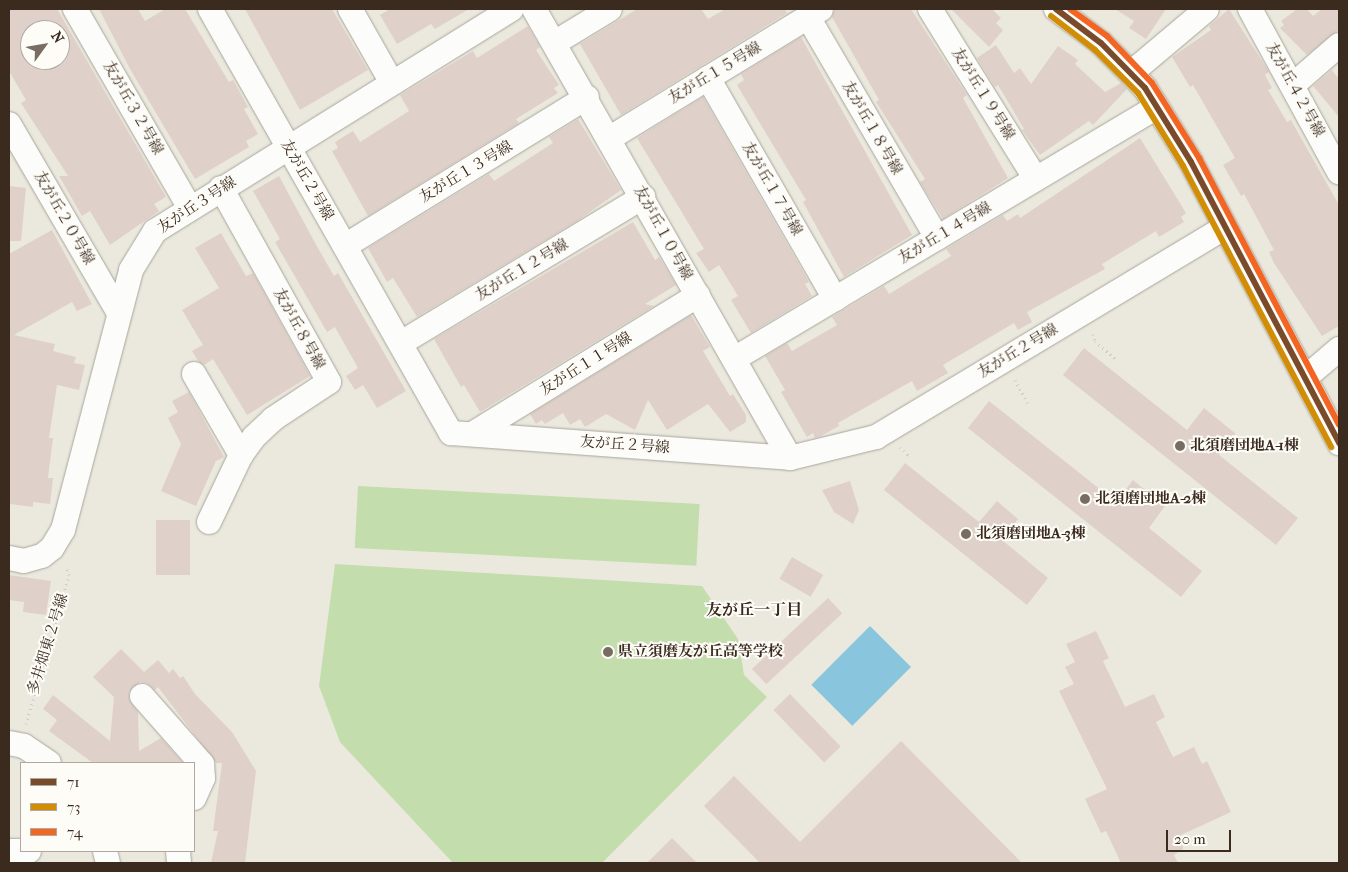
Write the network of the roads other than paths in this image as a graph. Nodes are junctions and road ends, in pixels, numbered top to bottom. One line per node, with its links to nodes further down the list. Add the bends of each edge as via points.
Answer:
1 (76, 9): 28 (street, 友が丘３２号線)
2 (210, 9): 23 (street, 友が丘２号線)
3 (350, 9): 17 (street)
4 (512, 9): 12 (street, 友が丘３号線)
5 (534, 9): 13 (street, 友が丘１０号線)
6 (610, 9): 13 (street)
7 (930, 9): 25 (street, 友が丘１９号線)
8 (1056, 9): 15 (street, via 1101,43)
9 (1207, 9): 15 (street)
10 (1250, 9): 18 (street, 友が丘４２号線)
11 (814, 13): 16 (street, 友が丘１５号線); 30 (street, 友が丘１８号線)
12 (484, 16): 17 (street, 友が丘３号線)
13 (556, 42): 19 (street, 友が丘１０号線)
14 (1339, 45): 18 (street)
15 (1131, 73): 20 (street)
16 (708, 78): 22 (street, 友が丘１５号線); 33 (street, 友が丘１７号線)
17 (392, 83): 23 (street, 友が丘３号線)
18 (1293, 85): 24 (street, 友が丘４２号線)
19 (587, 98): 22 (street, 友が丘１０号線); 31 (street, 友が丘１３号線)
20 (1157, 107): 25 (street, 友が丘１４号線); 29 (street)
21 (9, 124): 34 (street, 友が丘２０号線)
22 (610, 138): 27 (street, 友が丘１０号線)
23 (289, 148): 26 (street, 友が丘３号線); 31 (street, 友が丘２号線)
24 (1339, 172)
25 (1036, 179): 30 (street, 友が丘１４号線)
26 (221, 188): 28 (street, 友が丘３号線); 42 (street, 友が丘８号線, via 329,382 272,419)
27 (643, 197): 32 (street, 友が丘１０号線); 35 (street, 友が丘１２号線)
28 (190, 208): 34 (street, 友が丘３号線, via 155,231 141,250)
29 (1225, 227): 39 (street); 43 (street, 友が丘２号線, via 876,437)
30 (937, 238): 33 (street, 友が丘１４号線)
31 (345, 246): 35 (street, 友が丘２号線)
32 (698, 295): 37 (street, 友が丘１０号線); 40 (street, 友が丘１１号線)
33 (835, 299): 37 (street, 友が丘１４号線)
34 (118, 311): 45 (street, 友が丘３号線, via 63,530 46,552 24,561)
35 (400, 343): 40 (street, 友が丘２号線, via 451,433)
36 (1339, 349): 39 (street)
37 (734, 359): 43 (street, 友が丘１０号線)
38 (194, 374): 42 (street)
39 (1305, 378): 41 (street)
40 (474, 433): 43 (street, 友が丘２号線)
41 (1339, 443)
42 (241, 455): 44 (street, 友が丘８号線)
43 (790, 458)
44 (209, 522)
45 (9, 558)
46 (142, 696): 49 (street, via 202,764 203,778)
47 (16, 745): 48 (street)
48 (47, 762)
49 (195, 796)

